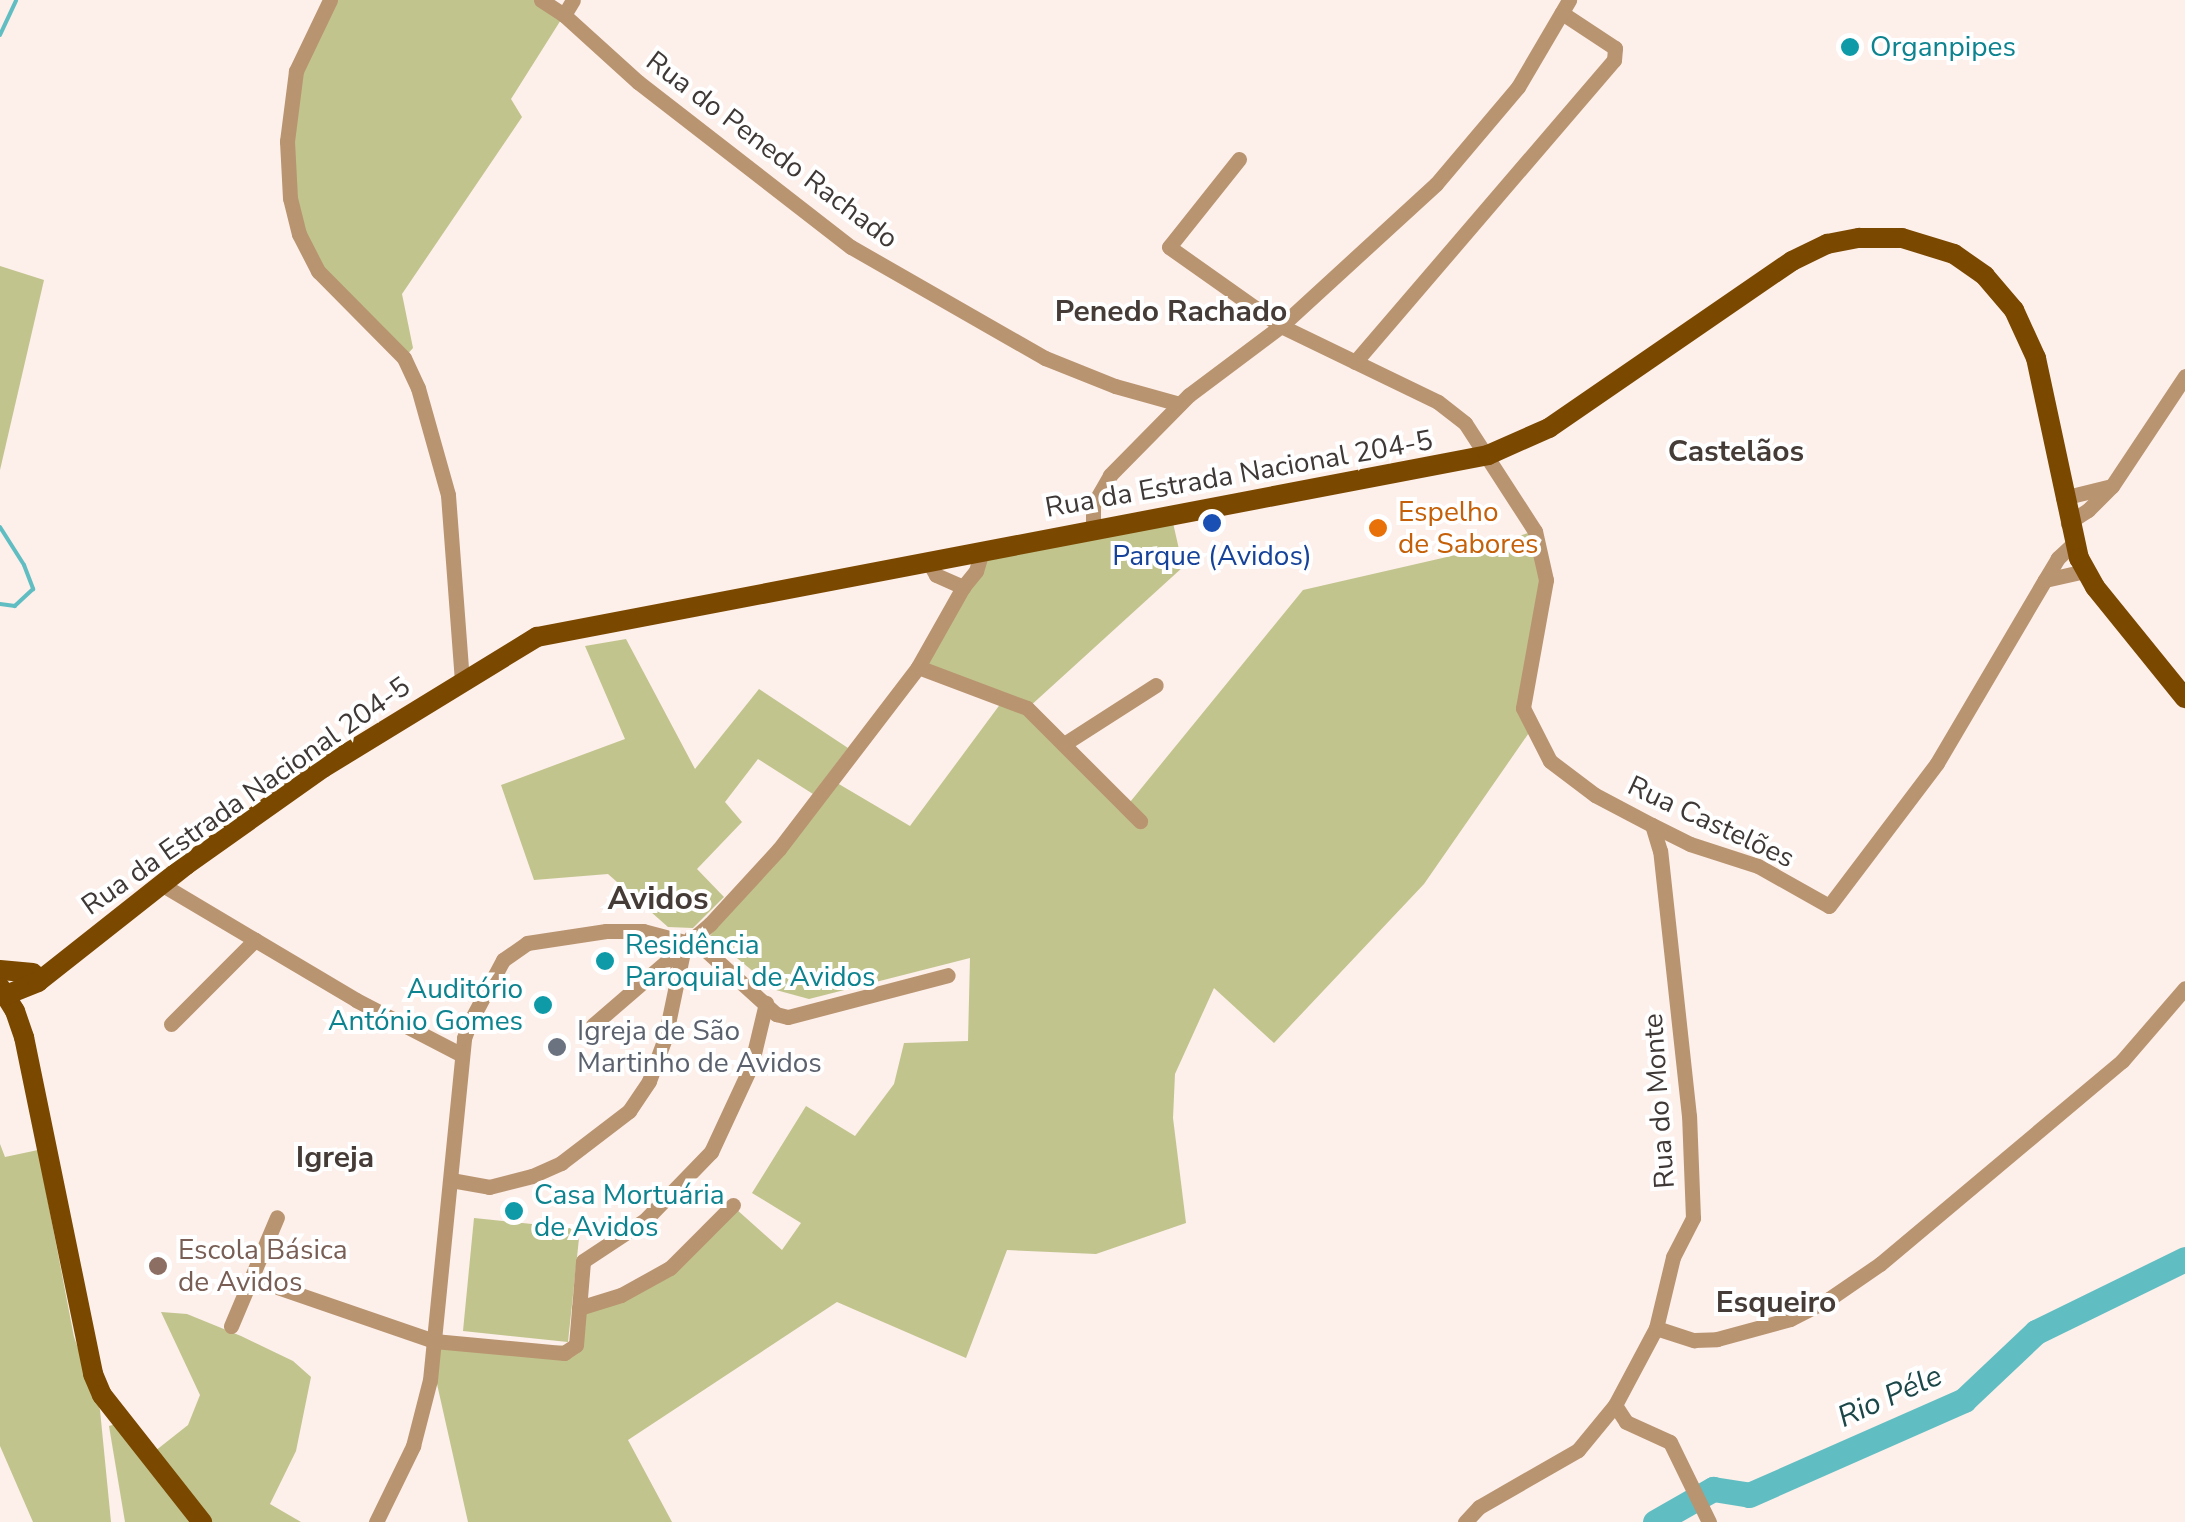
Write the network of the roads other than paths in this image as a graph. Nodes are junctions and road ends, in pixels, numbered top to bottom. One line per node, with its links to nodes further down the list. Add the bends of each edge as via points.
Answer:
1 (330, 0): 22 (street, via 296,71 287,140 290,198 318,271 404,358 418,388 448,494)
2 (540, 0): 3 (street, Rua do Penedo Rachado)
3 (568, 7): 9 (street, Rua do Penedo Rachado, via 638,82 850,247 1045,358)
4 (1565, 7): 6 (street, via 1518,87 1436,184); 7 (street, via 1615,48 1614,60)
5 (1239, 159): 6 (street, Rua Castelões, via 1169,247)
6 (1282, 326): 7 (street, Rua Castelões); 9 (street)
7 (1355, 362): 10 (street, Rua Castelões, via 1438,402 1465,422)
8 (2185, 376): 11 (street)
9 (1180, 404): 14 (street, via 1110,475 1093,505)
10 (1488, 455): 12 (main road, Rua da Estrada Nacional 204-5, via 1549,428 1805,254 1849,239 1892,237 1964,260 2014,310 2036,358); 14 (main road, Rua da Estrada Nacional 204-5); 27 (street, Rua Castelões, via 1535,532 1546,580 1523,708 1550,761)
11 (2112, 486): 12 (street); 13 (street)
12 (2063, 498): 13 (main road, Rua da Estrada Nacional 204-5)
13 (2068, 523): 15 (main road, Rua da Estrada Nacional 204-5)
14 (1093, 529): 16 (main road, Rua da Estrada Nacional 204-5)
15 (2074, 544): 18 (main road, Rua da Estrada Nacional 204-5); 19 (street)
16 (982, 551): 17 (main road, Rua da Estrada Nacional 204-5); 20 (street)
17 (928, 561): 20 (street, via 936,574); 22 (main road, Rua da Estrada Nacional 204-5, via 559,630)
18 (2085, 571): 19 (street); 24 (main road, Rua da Estrada Nacional 204-5)
19 (2045, 580): 27 (street, Rua Castelões, via 1937,763 1828,906 1758,866)
20 (963, 587): 21 (street)
21 (918, 667): 25 (street, via 1027,708); 29 (street, via 779,849)
22 (462, 681): 28 (main road, Rua da Estrada Nacional 204-5, via 324,768)
23 (1156, 684): 25 (street)
24 (2185, 698)
25 (1064, 744): 26 (street)
26 (1140, 822)
27 (1652, 825): 47 (street, Rua do Monte, via 1690,1116 1693,1218 1674,1257)
28 (161, 884): 30 (street); 33 (main road, Rua da Estrada Nacional 204-5)
29 (688, 939): 36 (street); 38 (street); 40 (street, via 606,932 512,950 470,1020); 41 (street, via 665,1038 629,1111 594,1141 532,1176 490,1187)
30 (255, 940): 37 (street); 40 (street)
31 (0, 970): 33 (main road)
32 (948, 975): 36 (street, via 800,1016 776,1014)
33 (36, 977): 35 (main road); 39 (main road)
34 (2185, 988): 47 (street, via 2122,1061 1830,1299 1717,1339 1694,1340)
35 (3, 991): 39 (main road)
36 (766, 1004): 45 (street, via 752,1066 711,1152 645,1220 584,1261)
37 (172, 1024)
38 (593, 1025)
39 (24, 1037): 50 (main road, via 93,1374)
40 (462, 1056): 41 (street)
41 (451, 1180): 48 (street)
42 (733, 1206): 45 (street, via 670,1268 622,1295)
43 (276, 1218): 44 (street)
44 (251, 1278): 46 (street); 48 (street)
45 (579, 1308): 48 (street, via 576,1345 564,1353)
46 (231, 1326)
47 (1656, 1328): 49 (street, Rua do Monte)
48 (434, 1341): 51 (street, via 413,1446)
49 (1615, 1405): 52 (street, Rua do Monte, via 1578,1450); 53 (street, via 1626,1422 1670,1442)
50 (202, 1522)
51 (376, 1522)
52 (1464, 1522)
53 (1709, 1522)

